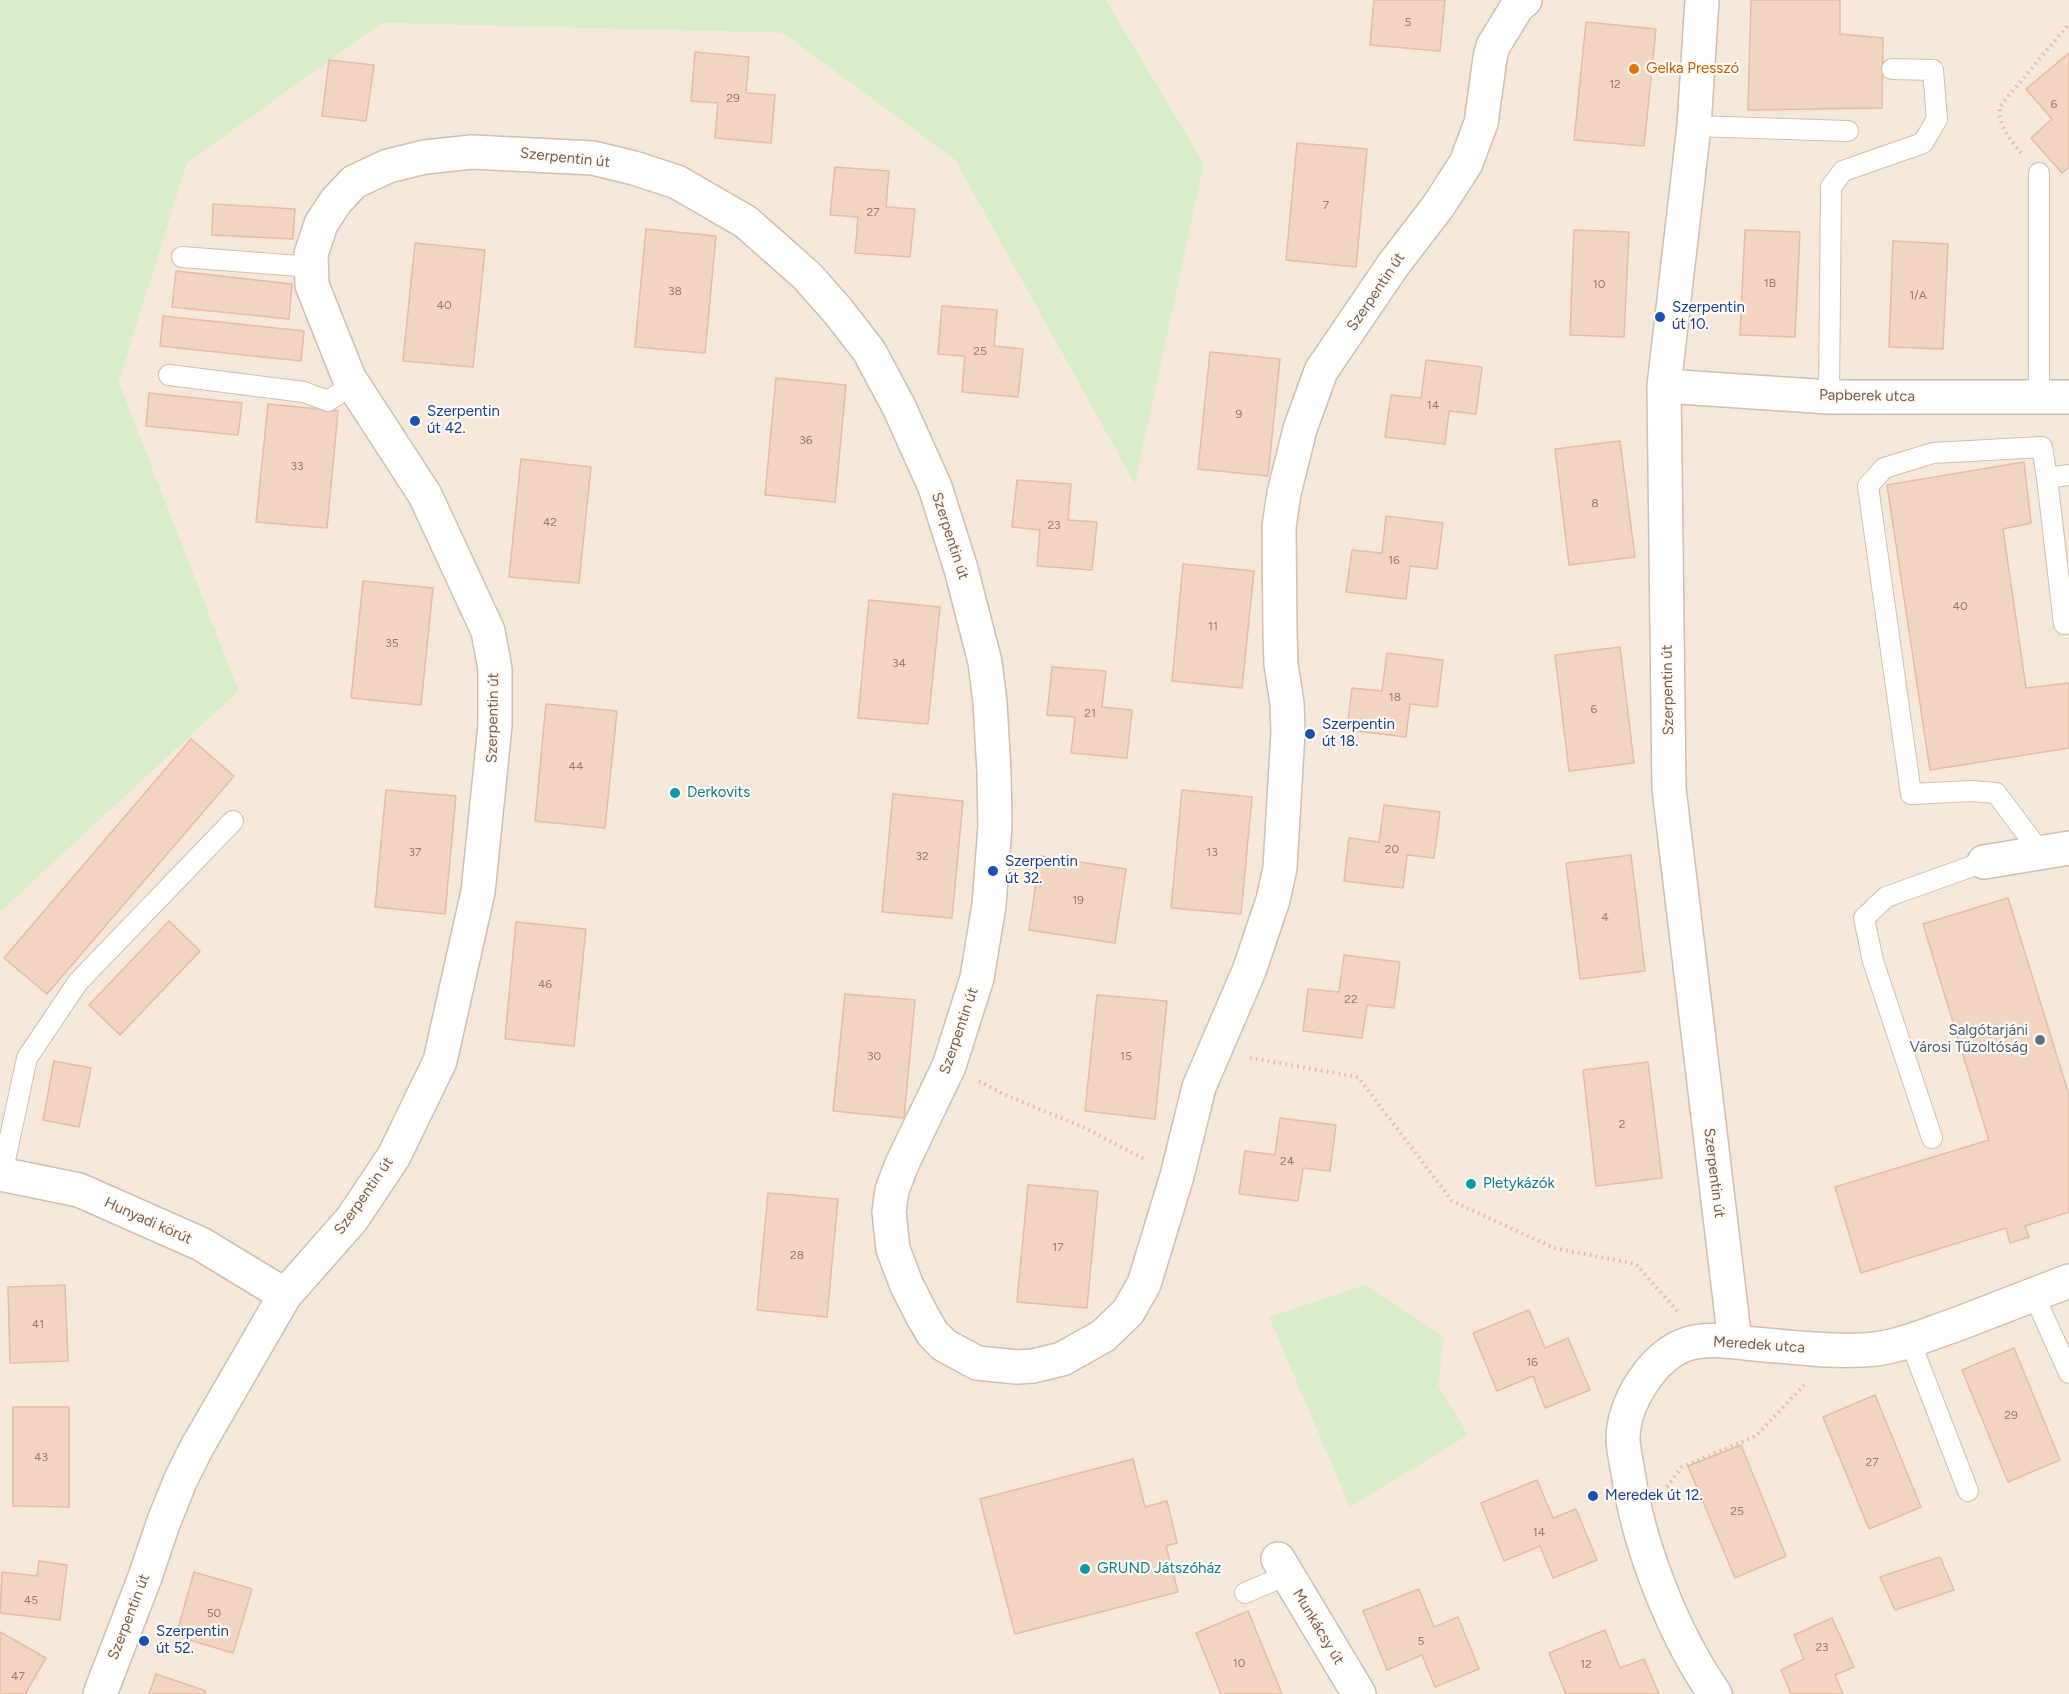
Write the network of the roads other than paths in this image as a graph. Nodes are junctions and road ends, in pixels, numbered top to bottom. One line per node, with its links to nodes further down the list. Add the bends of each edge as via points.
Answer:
1 (1525, 0): 8 (street, Szerpentin út, via 1493,46 1481,123 1466,163 1321,371 1300,429 1279,527 1281,664 1288,732 1280,868 1263,932 1192,1107 1177,1176 1144,1284 1128,1312 1103,1336 1075,1354 1033,1366 977,1363 944,1345 933,1334 907,1286 893,1249 889,1212 892,1190 949,1066 977,978 989,905 995,826 994,773 987,682 975,618 935,488 884,376 856,333 807,276 746,222 678,182 593,158 472,152 388,166 354,182 336,201 321,224 311,254)
2 (1702, 0): 4 (street, Szerpentin út)
3 (1892, 69): 12 (lane, via 1934,70 1937,119 1923,143 1843,171 1831,187)
4 (1694, 126): 5 (lane); 11 (street, Szerpentin út)
5 (1848, 131)
6 (2039, 173): 13 (lane)
7 (182, 256): 8 (lane)
8 (312, 267): 10 (street, Szerpentin út, via 312,285)
9 (169, 375): 10 (lane, via 304,392 328,401)
10 (353, 384): 23 (street, Szerpentin út, via 425,495 488,631 495,669 495,726 478,892 440,1061 394,1156 352,1219)
11 (1665, 386): 12 (street, Papberek utca); 26 (street, Szerpentin út, via 1669,789)
12 (1829, 397): 13 (street, Papberek utca)
13 (2054, 397)
14 (2069, 475): 15 (lane)
15 (2047, 478): 16 (lane, via 2064,624); 18 (lane, via 2042,447 1933,453 1884,468 1868,486 1911,794 1996,793)
16 (2069, 623)
17 (234, 821): 21 (lane, via 78,982 27,1058)
18 (2055, 851): 19 (street)
19 (1983, 862): 20 (lane, via 1886,897 1864,918 1873,961)
20 (1932, 1138)
21 (1, 1174): 23 (street, Hunyadi körút, via 79,1190 201,1244)
22 (2069, 1281): 24 (street, Meredek utca)
23 (285, 1295): 31 (street, Szerpentin út, via 181,1479)
24 (2034, 1295): 25 (street, Meredek utca); 27 (lane)
25 (1910, 1341): 26 (street, Meredek utca, via 1863,1350); 28 (lane)
26 (1720, 1342): 33 (street, Meredek utca, via 1689,1343 1649,1372 1630,1406 1623,1441 1631,1496 1657,1581 1678,1629)
27 (2069, 1373)
28 (1968, 1491)
29 (1282, 1567): 30 (lane); 32 (street, Munkácsy út)
30 (1245, 1593)
31 (100, 1694)
32 (1359, 1694)
33 (1715, 1694)

